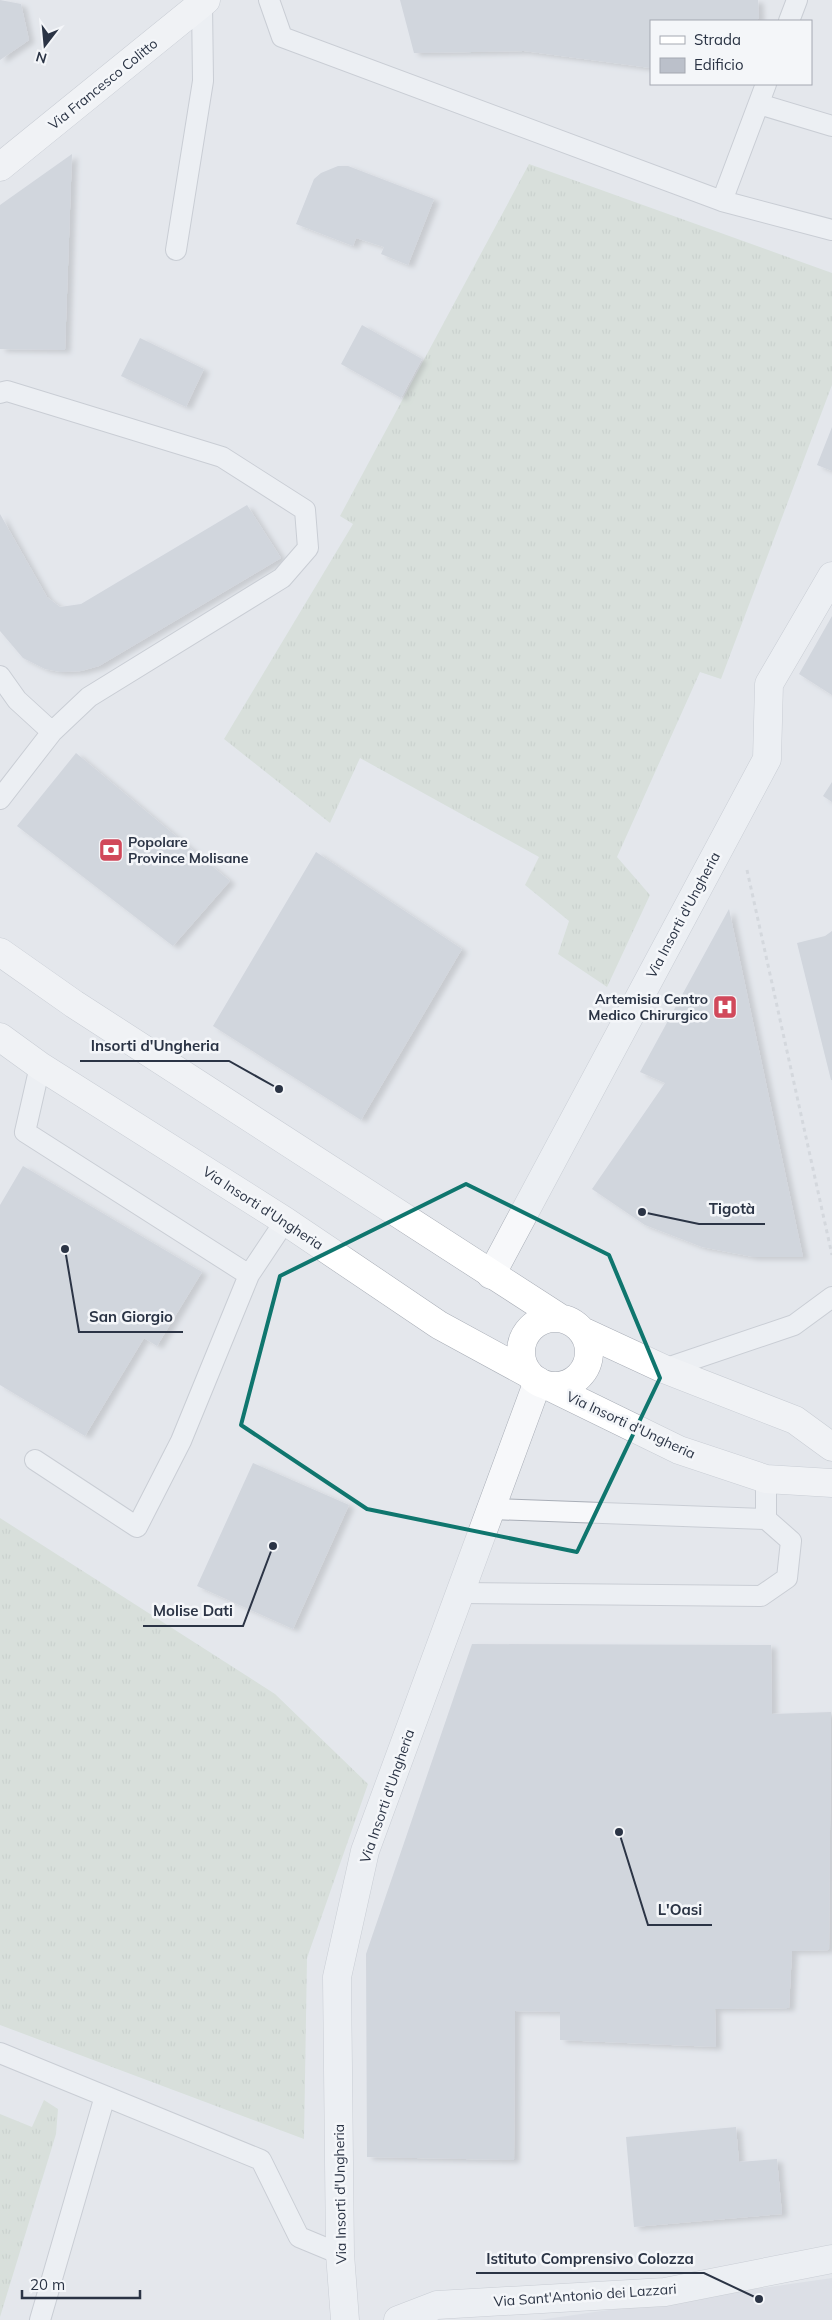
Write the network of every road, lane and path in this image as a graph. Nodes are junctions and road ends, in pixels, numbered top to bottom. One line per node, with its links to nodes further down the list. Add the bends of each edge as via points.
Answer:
1 (270, 0): 9 (lane, via 282,37)
2 (797, 0): 4 (lane)
3 (204, 2): 8 (main road, Via Francesco Colitto); 11 (lane, via 203,81)
4 (789, 20)
5 (766, 85): 6 (lane)
6 (758, 104): 7 (lane); 9 (lane)
7 (832, 126)
8 (0, 167)
9 (722, 201): 10 (lane)
10 (832, 230)
11 (176, 250)
12 (0, 392): 15 (lane, via 7,391 222,457 305,510 308,548 282,578 89,697)
13 (832, 576): 17 (street, Via Insorti d'Ungheria, via 769,684 767,759)
14 (0, 676): 15 (lane, via 17,700)
15 (52, 732): 16 (lane)
16 (0, 799)
17 (736, 818): 22 (path); 24 (street, Via Insorti d'Ungheria)
18 (0, 952): 24 (main road, via 74,1004)
19 (0, 1037): 20 (main road, Via Insorti d'Ungheria)
20 (40, 1066): 21 (main road, Via Insorti d'Ungheria); 23 (lane, via 25,1132)
21 (285, 1221): 23 (lane); 28 (main road, Via Insorti d'Ungheria, via 440,1325)
22 (832, 1256)
23 (249, 1274): 30 (lane, via 181,1441 137,1528)
24 (491, 1275): 26 (main road)
25 (832, 1297): 27 (lane, via 794,1325)
26 (571, 1325): 27 (main road); 28 (main road, via 538,1323 529,1330 521,1352 523,1364); 28 (main road, via 589,1348 586,1368 570,1383 559,1386)
27 (664, 1369): 29 (main road, via 795,1420)
28 (539, 1380): 31 (main road, Via Insorti d'Ungheria, via 679,1450); 33 (street, Via Insorti d'Ungheria)
29 (832, 1447)
30 (35, 1460)
31 (766, 1479): 32 (main road, Via Insorti d'Ungheria); 34 (lane)
32 (832, 1483)
33 (492, 1509): 34 (lane); 35 (street, Via Insorti d'Ungheria)
34 (766, 1519): 35 (lane, via 791,1541 786,1578 761,1596)
35 (461, 1593): 38 (street, Via Insorti d'Ungheria, via 365,1851 337,1977)
36 (0, 2053): 37 (lane)
37 (106, 2096): 38 (lane, via 261,2160 299,2237); 41 (lane)
38 (340, 2254): 42 (street, Via Insorti d'Ungheria)
39 (832, 2259): 40 (street, Via Sant'Antonio dei Lazzari, via 665,2292)
40 (438, 2312): 43 (street, Via Sant'Antonio dei Lazzari)
41 (40, 2320)
42 (345, 2320)
43 (398, 2320)

